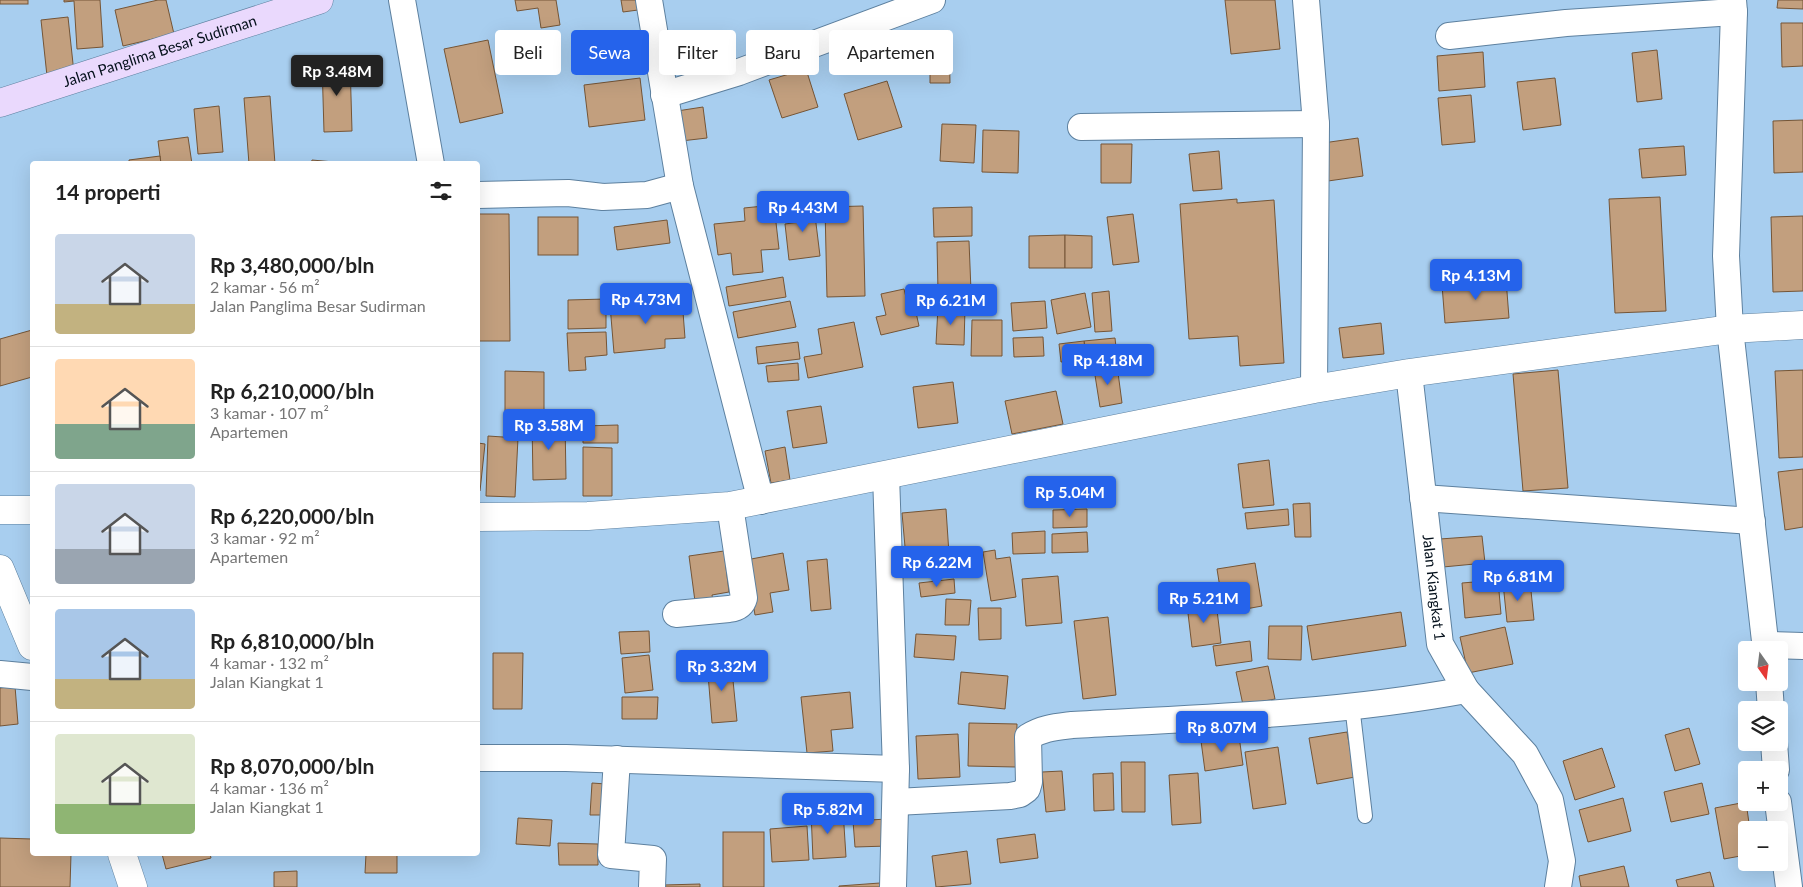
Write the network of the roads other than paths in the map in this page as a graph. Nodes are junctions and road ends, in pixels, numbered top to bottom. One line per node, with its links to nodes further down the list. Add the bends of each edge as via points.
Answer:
1 (318, 0): 9 (main road, Jalan Panglima Besar Sudirman)
2 (402, 0): 12 (street)
3 (649, 0): 8 (street)
4 (932, 0): 8 (street, via 739,72)
5 (1306, 0): 10 (street)
6 (1733, 6): 7 (street); 16 (street, via 1726,256)
7 (1449, 36)
8 (664, 96): 13 (street)
9 (0, 102)
10 (1316, 124): 11 (street); 18 (street)
11 (1081, 127)
12 (430, 161)
13 (680, 186): 14 (street, via 647,195); 21 (street)
14 (480, 196)
15 (1803, 325): 16 (street)
16 (1730, 329): 17 (street); 26 (street)
17 (1409, 373): 18 (street); 20 (street, Jalan Kiangkat 1)
18 (1314, 389): 19 (street)
19 (886, 475): 21 (street); 37 (street)
20 (1423, 498): 26 (street); 33 (street, Jalan Kiangkat 1, via 1440,644)
21 (760, 500): 22 (street)
22 (730, 506): 25 (street, via 588,516); 28 (street, via 743,603 735,608)
23 (0, 510): 24 (street)
24 (30, 510)
25 (480, 517)
26 (1752, 521): 30 (street)
27 (1, 574): 29 (street)
28 (676, 614)
29 (30, 641)
30 (1780, 641)
31 (0, 674): 32 (street)
32 (30, 677)
33 (1466, 690): 34 (street); 45 (street, Jalan Kiangkat 1, via 1525,754 1550,800 1562,861)
34 (1352, 705): 38 (street, via 1271,714 1047,728 1028,737 1029,782 1027,790 1020,794); 40 (lane)
35 (480, 758): 36 (street)
36 (617, 759): 37 (street); 43 (street, via 611,855 653,859)
37 (896, 769): 38 (street)
38 (896, 802): 44 (street)
39 (1779, 811): 46 (street)
40 (1365, 816)
41 (123, 856): 42 (street)
42 (133, 887)
43 (652, 887)
44 (893, 887)
45 (1558, 887)
46 (1789, 887)

